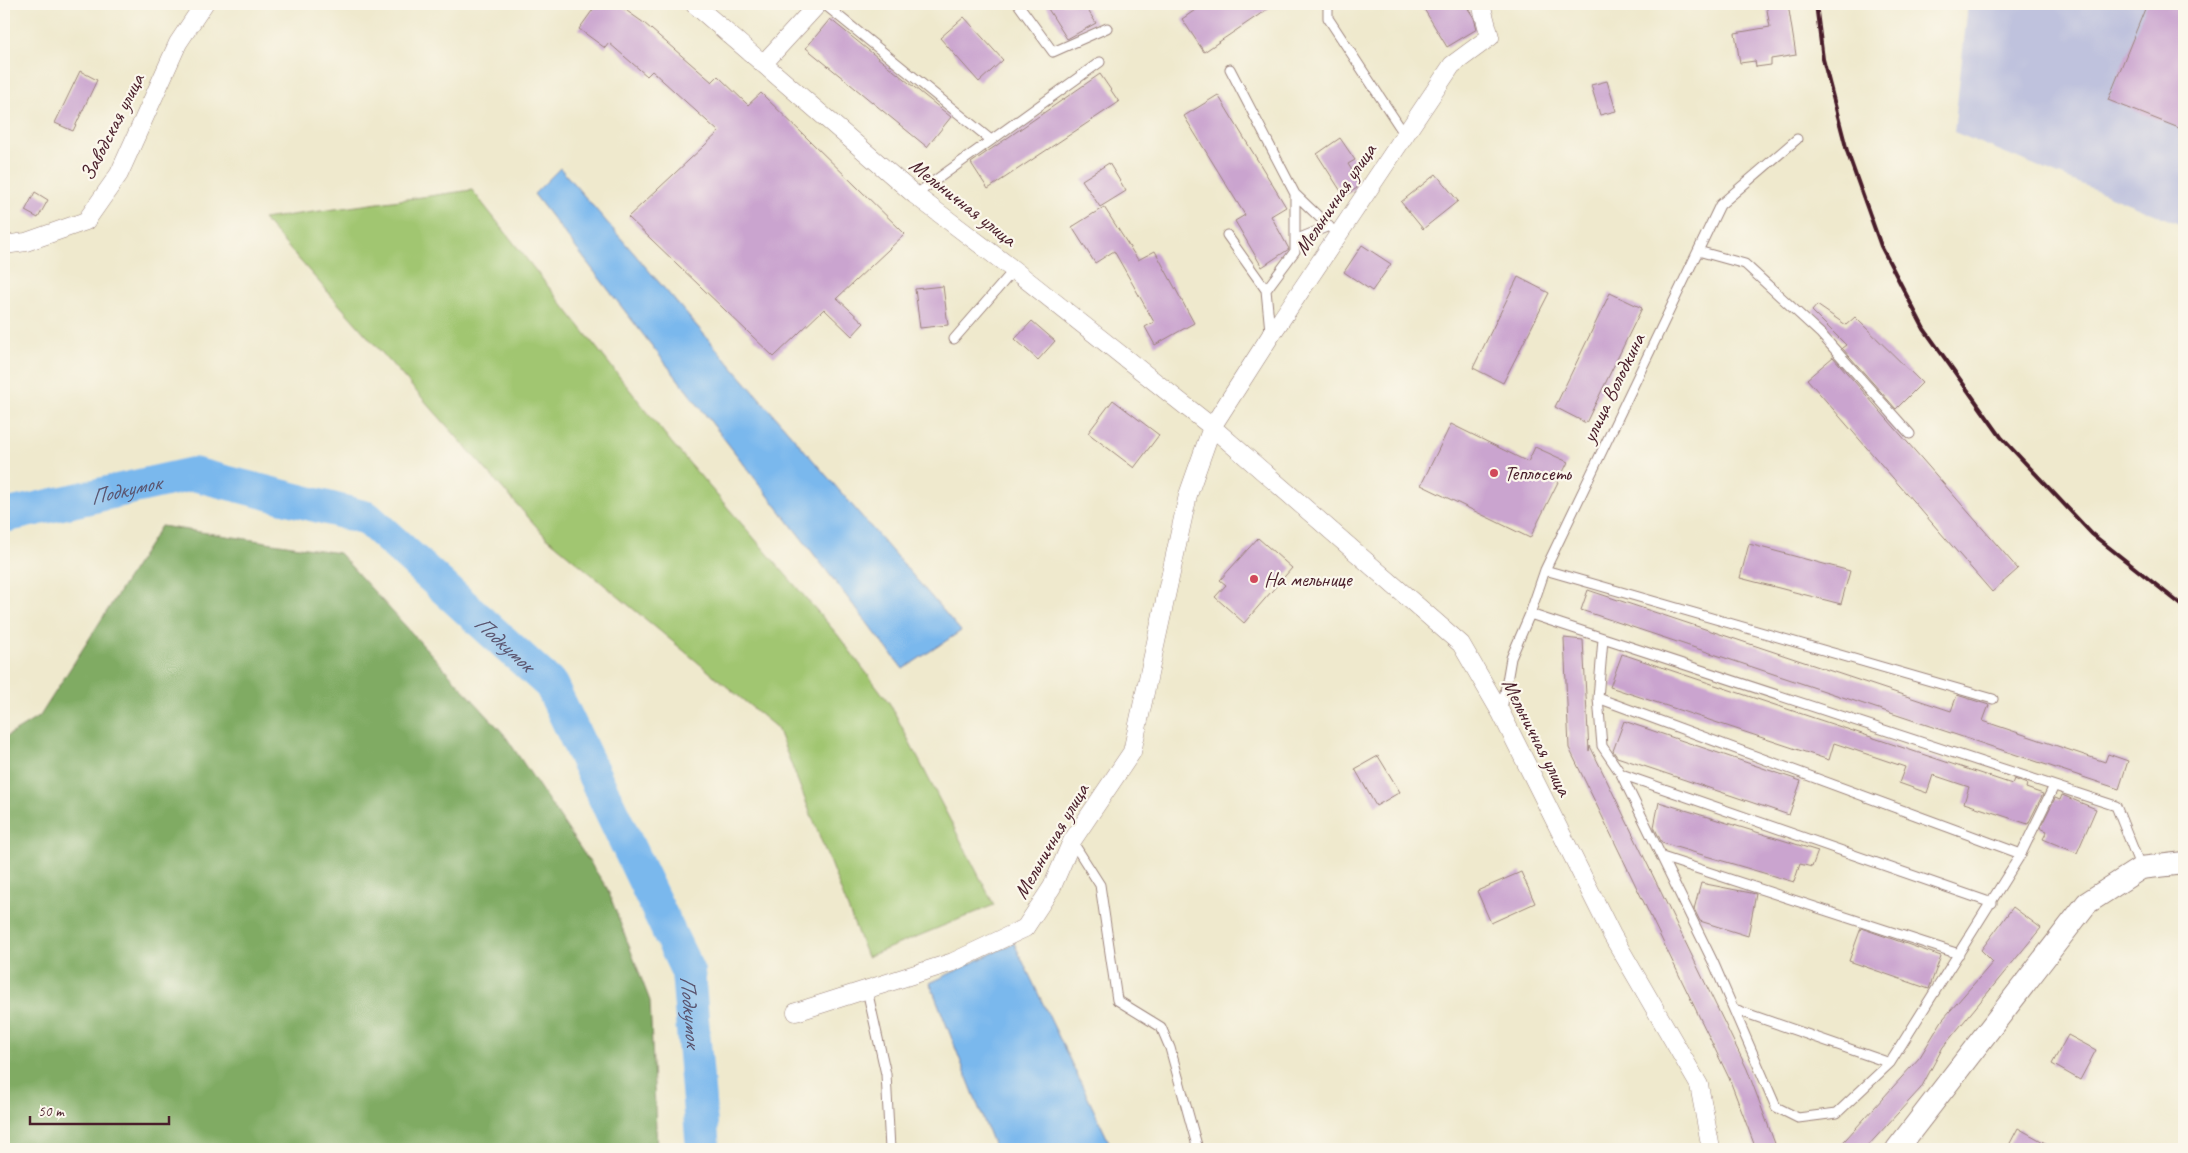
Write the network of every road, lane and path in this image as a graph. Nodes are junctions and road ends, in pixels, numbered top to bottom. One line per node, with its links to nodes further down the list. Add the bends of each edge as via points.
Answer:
1 (204, 4): 20 (street, Заводская улица, via 178,43 119,174 86,221 26,242)
2 (694, 4): 10 (street, Мельничная улица)
3 (818, 4): 10 (street)
4 (824, 4): 14 (lane)
5 (1018, 4): 8 (lane, via 1053,52)
6 (1328, 4): 12 (lane, via 1328,18)
7 (1482, 4): 12 (street, Мельничная улица, via 1490,37 1452,65)
8 (1107, 28)
9 (1100, 62): 14 (lane)
10 (763, 64): 16 (street, Мельничная улица)
11 (1230, 69): 15 (lane)
12 (1405, 135): 17 (street, Мельничная улица)
13 (1797, 139): 21 (lane, улица Володкина, via 1720,205)
14 (991, 140): 16 (lane)
15 (1295, 194): 17 (lane); 19 (lane)
16 (914, 195): 22 (street, Мельничная улица)
17 (1333, 230): 19 (lane); 24 (street, Мельничная улица)
18 (1227, 235): 23 (lane)
19 (1295, 240): 23 (lane, via 1295,250)
20 (4, 245)
21 (1698, 251): 27 (lane, via 1745,264 1821,334); 28 (lane, улица Володкина)
22 (1014, 270): 25 (lane); 26 (street, Мельничная улица)
23 (1266, 290): 24 (lane)
24 (1271, 335): 26 (street, Мельничная улица)
25 (954, 339)
26 (1212, 427): 33 (street, Мельничная улица, via 1461,644); 36 (street, Мельничная улица, via 1188,495 1132,752)
27 (1910, 434)
28 (1545, 570): 29 (lane, улица Володкина); 32 (lane)
29 (1530, 614): 30 (lane); 33 (lane, улица Володкина, via 1510,658)
30 (1603, 639): 31 (lane); 35 (lane)
31 (1598, 698): 34 (lane, via 1602,746); 37 (lane)
32 (1993, 699)
33 (1501, 713): 49 (street, Мельничная улица, via 1612,935 1699,1085)
34 (1621, 774): 38 (lane); 41 (lane)
35 (2054, 786): 37 (lane); 40 (lane, via 2116,806)
36 (1072, 840): 43 (street, Мельничная улица, via 1052,887 1025,928 952,962); 48 (lane, via 1100,884 1117,1000 1161,1027 1170,1048)
37 (2021, 854): 41 (lane)
38 (1662, 857): 42 (lane); 46 (lane, via 1714,964 1776,1107 1798,1118 1837,1112)
39 (2184, 863): 40 (street)
40 (2141, 868): 50 (street, via 2086,903)
41 (1992, 903): 42 (lane)
42 (1959, 954): 46 (lane)
43 (867, 990): 45 (street, Мельничная улица); 47 (lane, via 886,1074)
44 (1737, 1010): 46 (lane)
45 (796, 1012)
46 (1890, 1063)
47 (890, 1149)
48 (1198, 1149)
49 (1711, 1149)
50 (1897, 1149)

